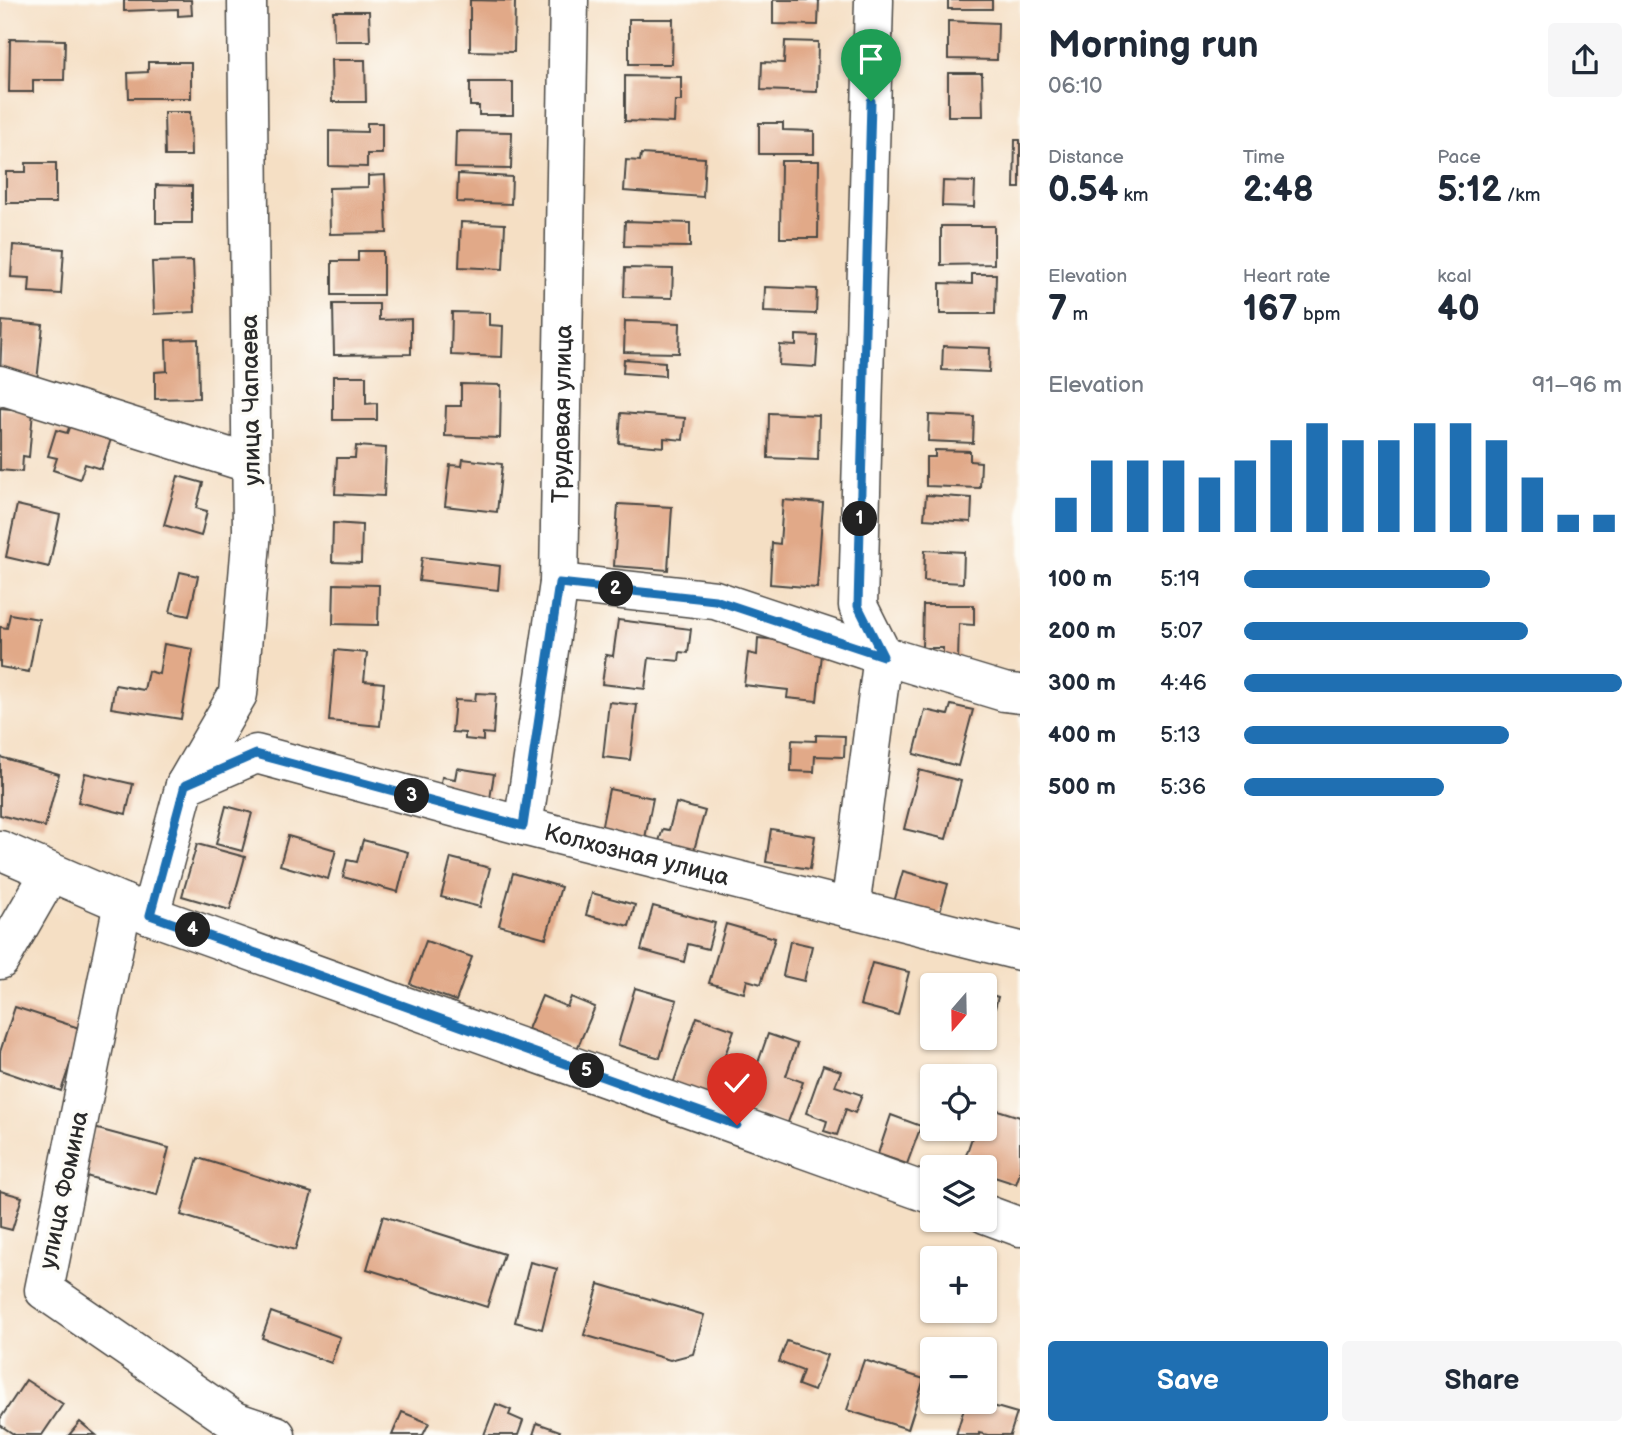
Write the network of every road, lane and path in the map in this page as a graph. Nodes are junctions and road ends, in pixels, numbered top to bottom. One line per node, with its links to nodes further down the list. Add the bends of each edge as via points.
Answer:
1 (247, 0): 5 (street, улица Чапаева)
2 (569, 0): 6 (street, Трудовая улица)
3 (874, 0): 7 (street, via 858,606)
4 (0, 384): 5 (street)
5 (251, 464): 9 (street, улица Чапаева, via 252,531 238,694)
6 (559, 583): 7 (street, via 715,600); 10 (street, Трудовая улица)
7 (883, 656): 8 (street); 14 (street)
8 (1020, 694)
9 (185, 785): 10 (street, Колхозная улица, via 256,754); 13 (street)
10 (523, 826): 14 (street, Колхозная улица)
11 (0, 850): 12 (street)
12 (50, 873): 13 (street); 16 (street)
13 (136, 909): 17 (street); 20 (street, улица Фомина, via 44,1290 234,1421)
14 (850, 909): 15 (street, Колхозная улица)
15 (1020, 951)
16 (0, 960)
17 (920, 1190)
18 (997, 1218): 19 (street)
19 (1020, 1227)
20 (276, 1435)

